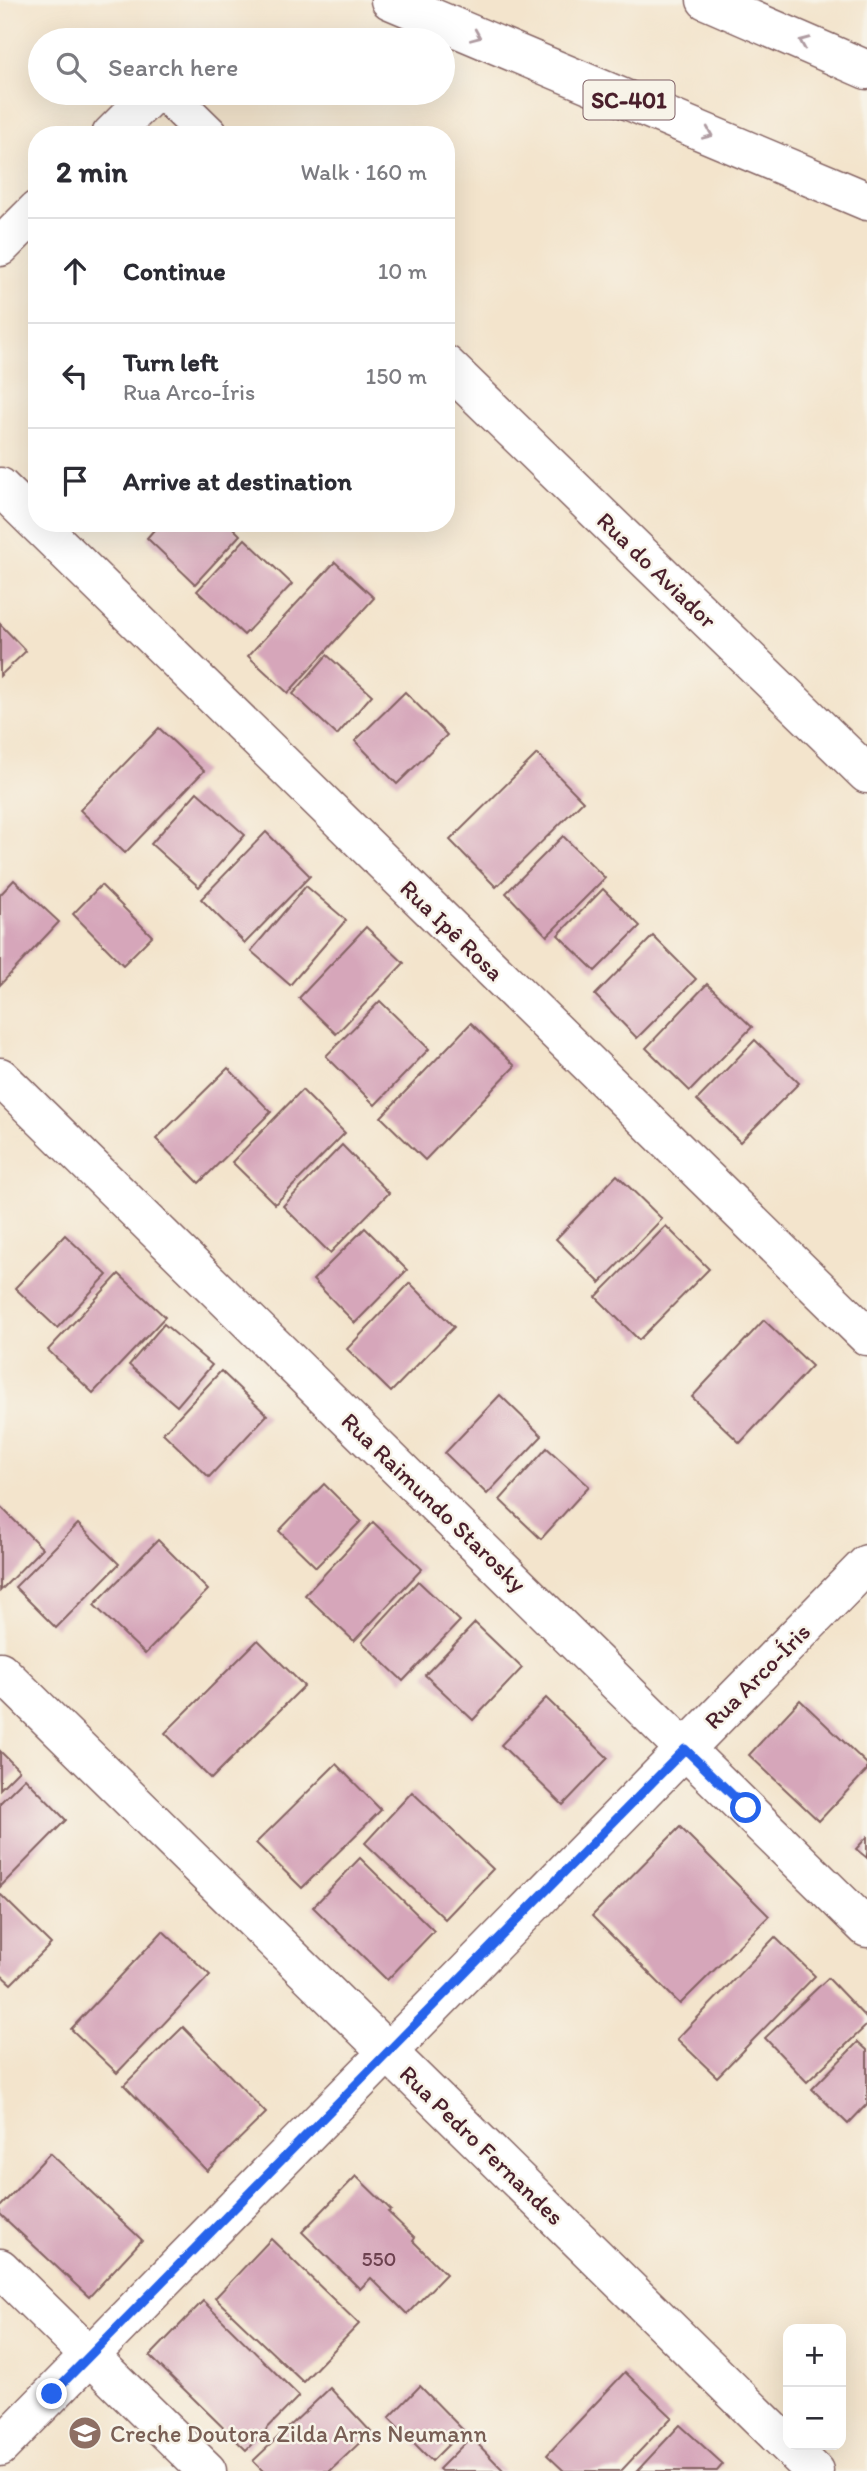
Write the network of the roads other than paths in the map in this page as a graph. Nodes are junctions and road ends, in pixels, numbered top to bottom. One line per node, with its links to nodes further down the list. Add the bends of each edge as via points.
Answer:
1 (390, 0): 8 (main road, SC-401, one-way to 8)
2 (706, 0): 3 (main road, one-way to 2)
3 (867, 69)
4 (141, 105): 6 (main road)
5 (178, 105): 7 (main road)
6 (120, 126)
7 (200, 126)
8 (867, 201)
9 (28, 219): 10 (main road)
10 (0, 247)
11 (455, 374): 15 (main road, Rua do Aviador)
12 (0, 487): 13 (main road, Rua Ipê Rosa)
13 (28, 514)
14 (46, 532): 17 (main road, Rua Ipê Rosa)
15 (867, 774)
16 (0, 1077): 20 (main road, Rua Raimundo Starosky)
17 (867, 1336)
18 (867, 1564): 20 (main road, Rua Arco-Íris)
19 (0, 1671): 22 (main road, Rua Pedro Fernandes)
20 (685, 1749): 21 (main road, Rua Raimundo Starosky); 22 (main road, Rua Arco-Íris)
21 (867, 1928)
22 (388, 2052): 24 (main road, Rua Arco-Íris); 27 (main road, Rua Pedro Fernandes)
23 (0, 2268): 24 (main road)
24 (90, 2356): 25 (main road, Rua Arco-Íris); 26 (main road)
25 (0, 2447)
26 (207, 2471)
27 (814, 2471)

